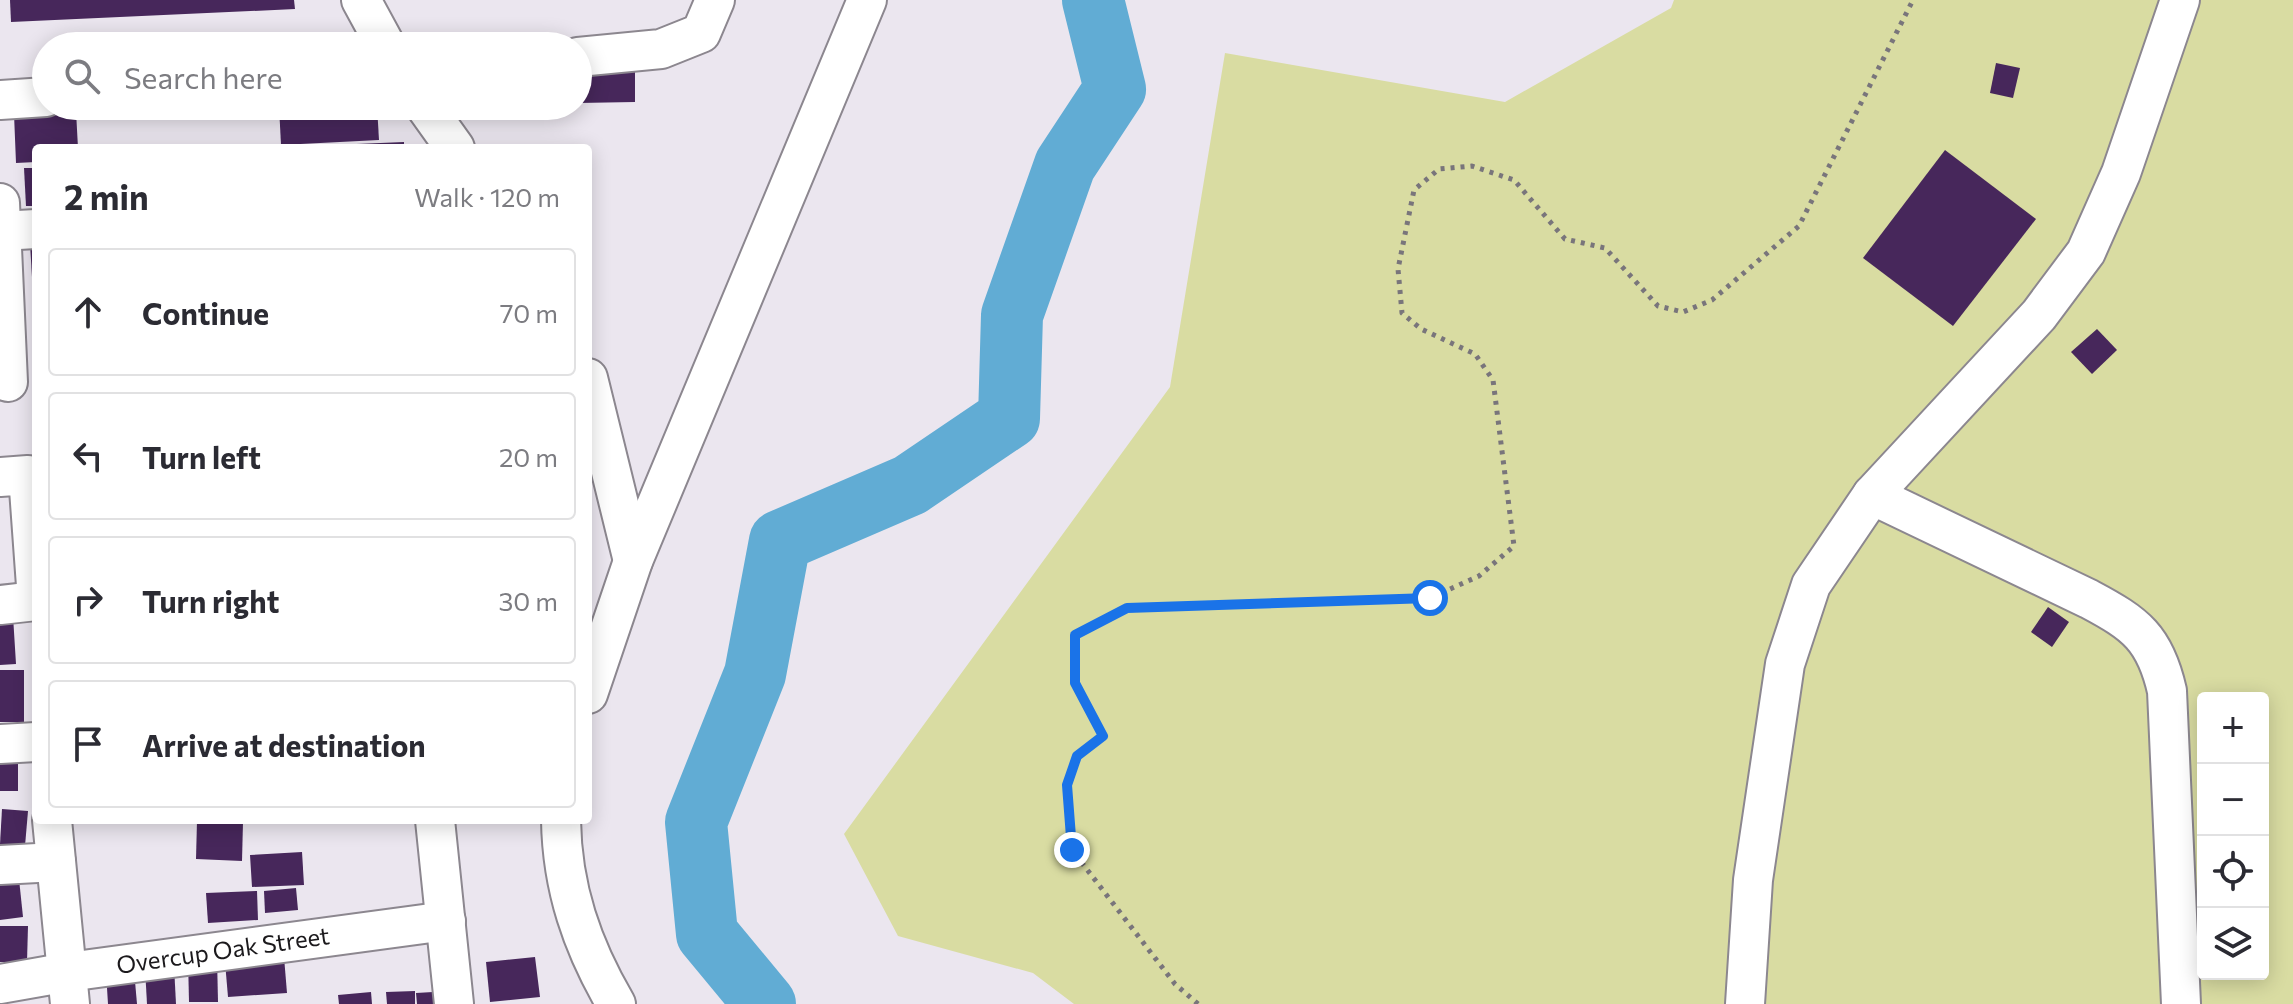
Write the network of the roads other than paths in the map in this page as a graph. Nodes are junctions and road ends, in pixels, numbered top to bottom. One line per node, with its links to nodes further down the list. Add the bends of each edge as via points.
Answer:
1 (361, 0): 5 (street)
2 (715, 0): 6 (street, via 701,33 661,49)
3 (867, 0): 17 (street)
4 (2180, 0): 15 (street, via 2121,173 2086,252 2039,315)
5 (378, 32)
6 (592, 56)
7 (32, 98): 8 (street)
8 (0, 100)
9 (435, 120): 10 (street)
10 (452, 144)
11 (9, 224): 12 (street)
12 (15, 381)
13 (592, 394): 17 (street)
14 (14, 476): 16 (street)
15 (1872, 495): 33 (street, via 1811,585 1785,664 1753,880); 34 (street, via 2122,616 2147,637 2167,691)
16 (32, 528)
17 (633, 561): 20 (street)
18 (32, 601): 19 (street)
19 (0, 605)
20 (592, 682)
21 (32, 742): 22 (street)
22 (0, 744)
23 (52, 824): 26 (street)
24 (435, 824): 28 (street)
25 (561, 824): 32 (street, via 571,905 587,952)
26 (56, 862): 27 (street); 30 (street)
27 (0, 865)
28 (446, 921): 30 (street, Overcup Oak Street); 31 (street)
29 (0, 984): 30 (street, Overcup Oak Street)
30 (69, 988)
31 (454, 1004)
32 (616, 1004)
33 (1745, 1004)
34 (2181, 1004)

